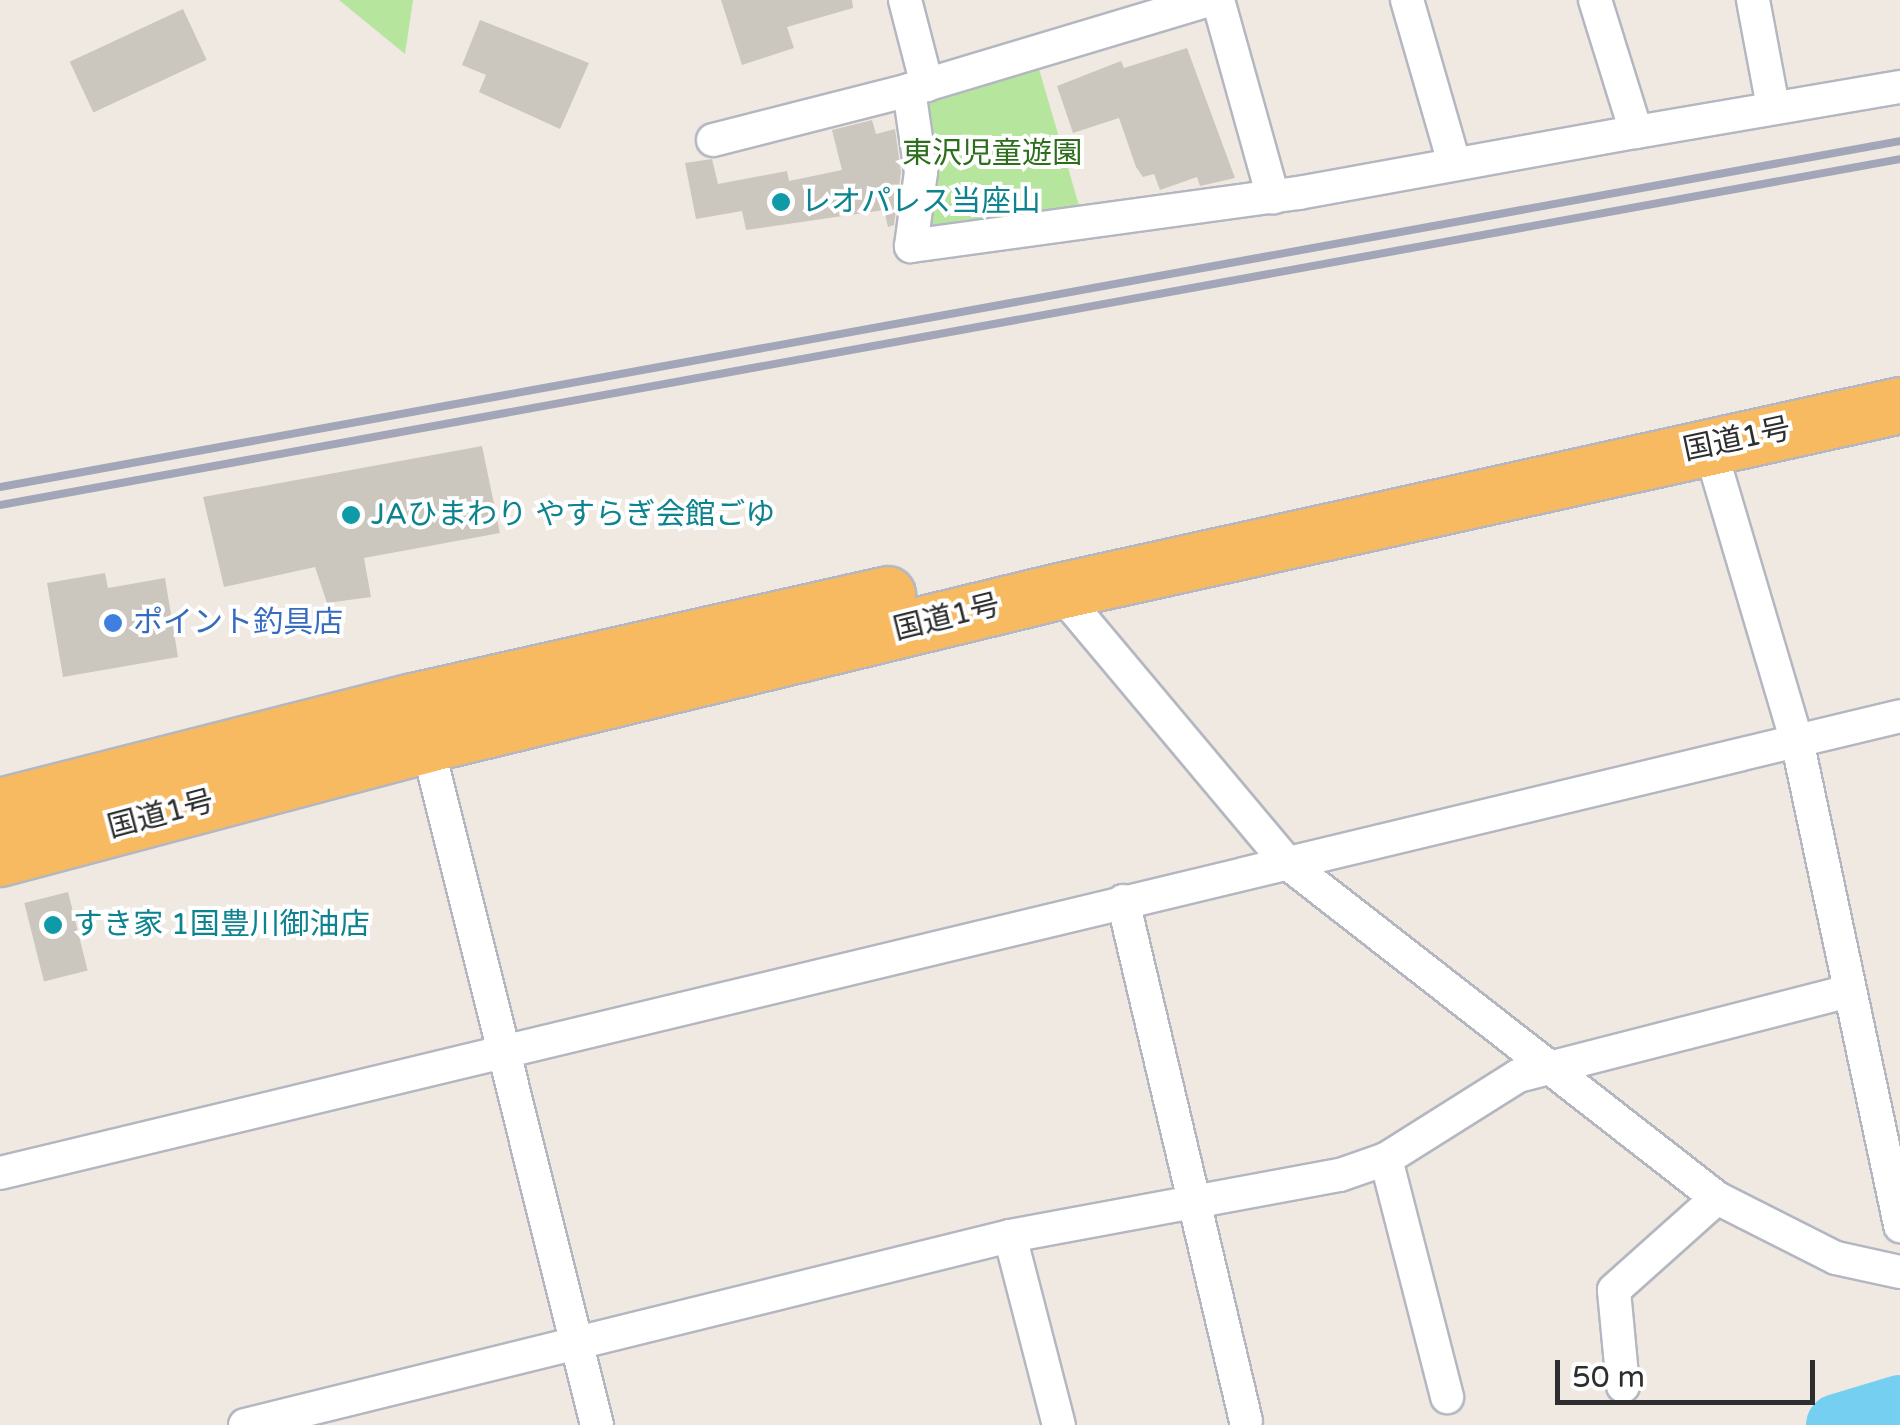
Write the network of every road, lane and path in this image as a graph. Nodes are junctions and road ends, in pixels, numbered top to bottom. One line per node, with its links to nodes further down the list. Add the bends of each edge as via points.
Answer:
1 (905, 0): 7 (street)
2 (1208, 0): 7 (street)
3 (1218, 0): 13 (street)
4 (1407, 0): 12 (street)
5 (1595, 0): 10 (street)
6 (1753, 0): 9 (street)
7 (918, 87): 11 (street); 13 (street, via 921,166 911,246)
8 (1900, 87): 9 (street)
9 (1773, 107): 10 (street)
10 (1636, 132): 12 (street)
11 (712, 140)
12 (1454, 163): 13 (street)
13 (1273, 196)
14 (1900, 374): 21 (highway, 国道1号, via 1700,411 452,692)
15 (1900, 405): 16 (highway, 国道1号)
16 (1709, 445): 17 (highway, 国道1号); 20 (street)
17 (1059, 591): 19 (highway, 国道1号); 23 (street)
18 (1900, 716): 20 (street)
19 (427, 744): 22 (highway, 国道1号); 26 (street)
20 (1798, 745): 23 (street); 25 (street)
21 (0, 806)
22 (0, 858)
23 (1286, 862): 24 (street); 27 (street)
24 (1123, 900): 26 (street); 30 (street)
25 (1849, 991): 27 (street); 32 (street)
26 (503, 1049): 29 (street); 35 (street)
27 (1551, 1070): 28 (street, via 1518,1076); 31 (street)
28 (1386, 1159): 30 (street, via 1340,1175); 37 (street)
29 (0, 1173)
30 (1191, 1198): 33 (street); 38 (street)
31 (1717, 1198): 34 (street, via 1836,1258); 36 (street, via 1614,1290)
32 (1900, 1226)
33 (1010, 1236): 35 (street); 41 (street)
34 (1900, 1272)
35 (576, 1341): 39 (street); 40 (street)
36 (1623, 1386)
37 (1447, 1397)
38 (1246, 1421)
39 (246, 1425)
40 (597, 1425)
41 (1059, 1425)

